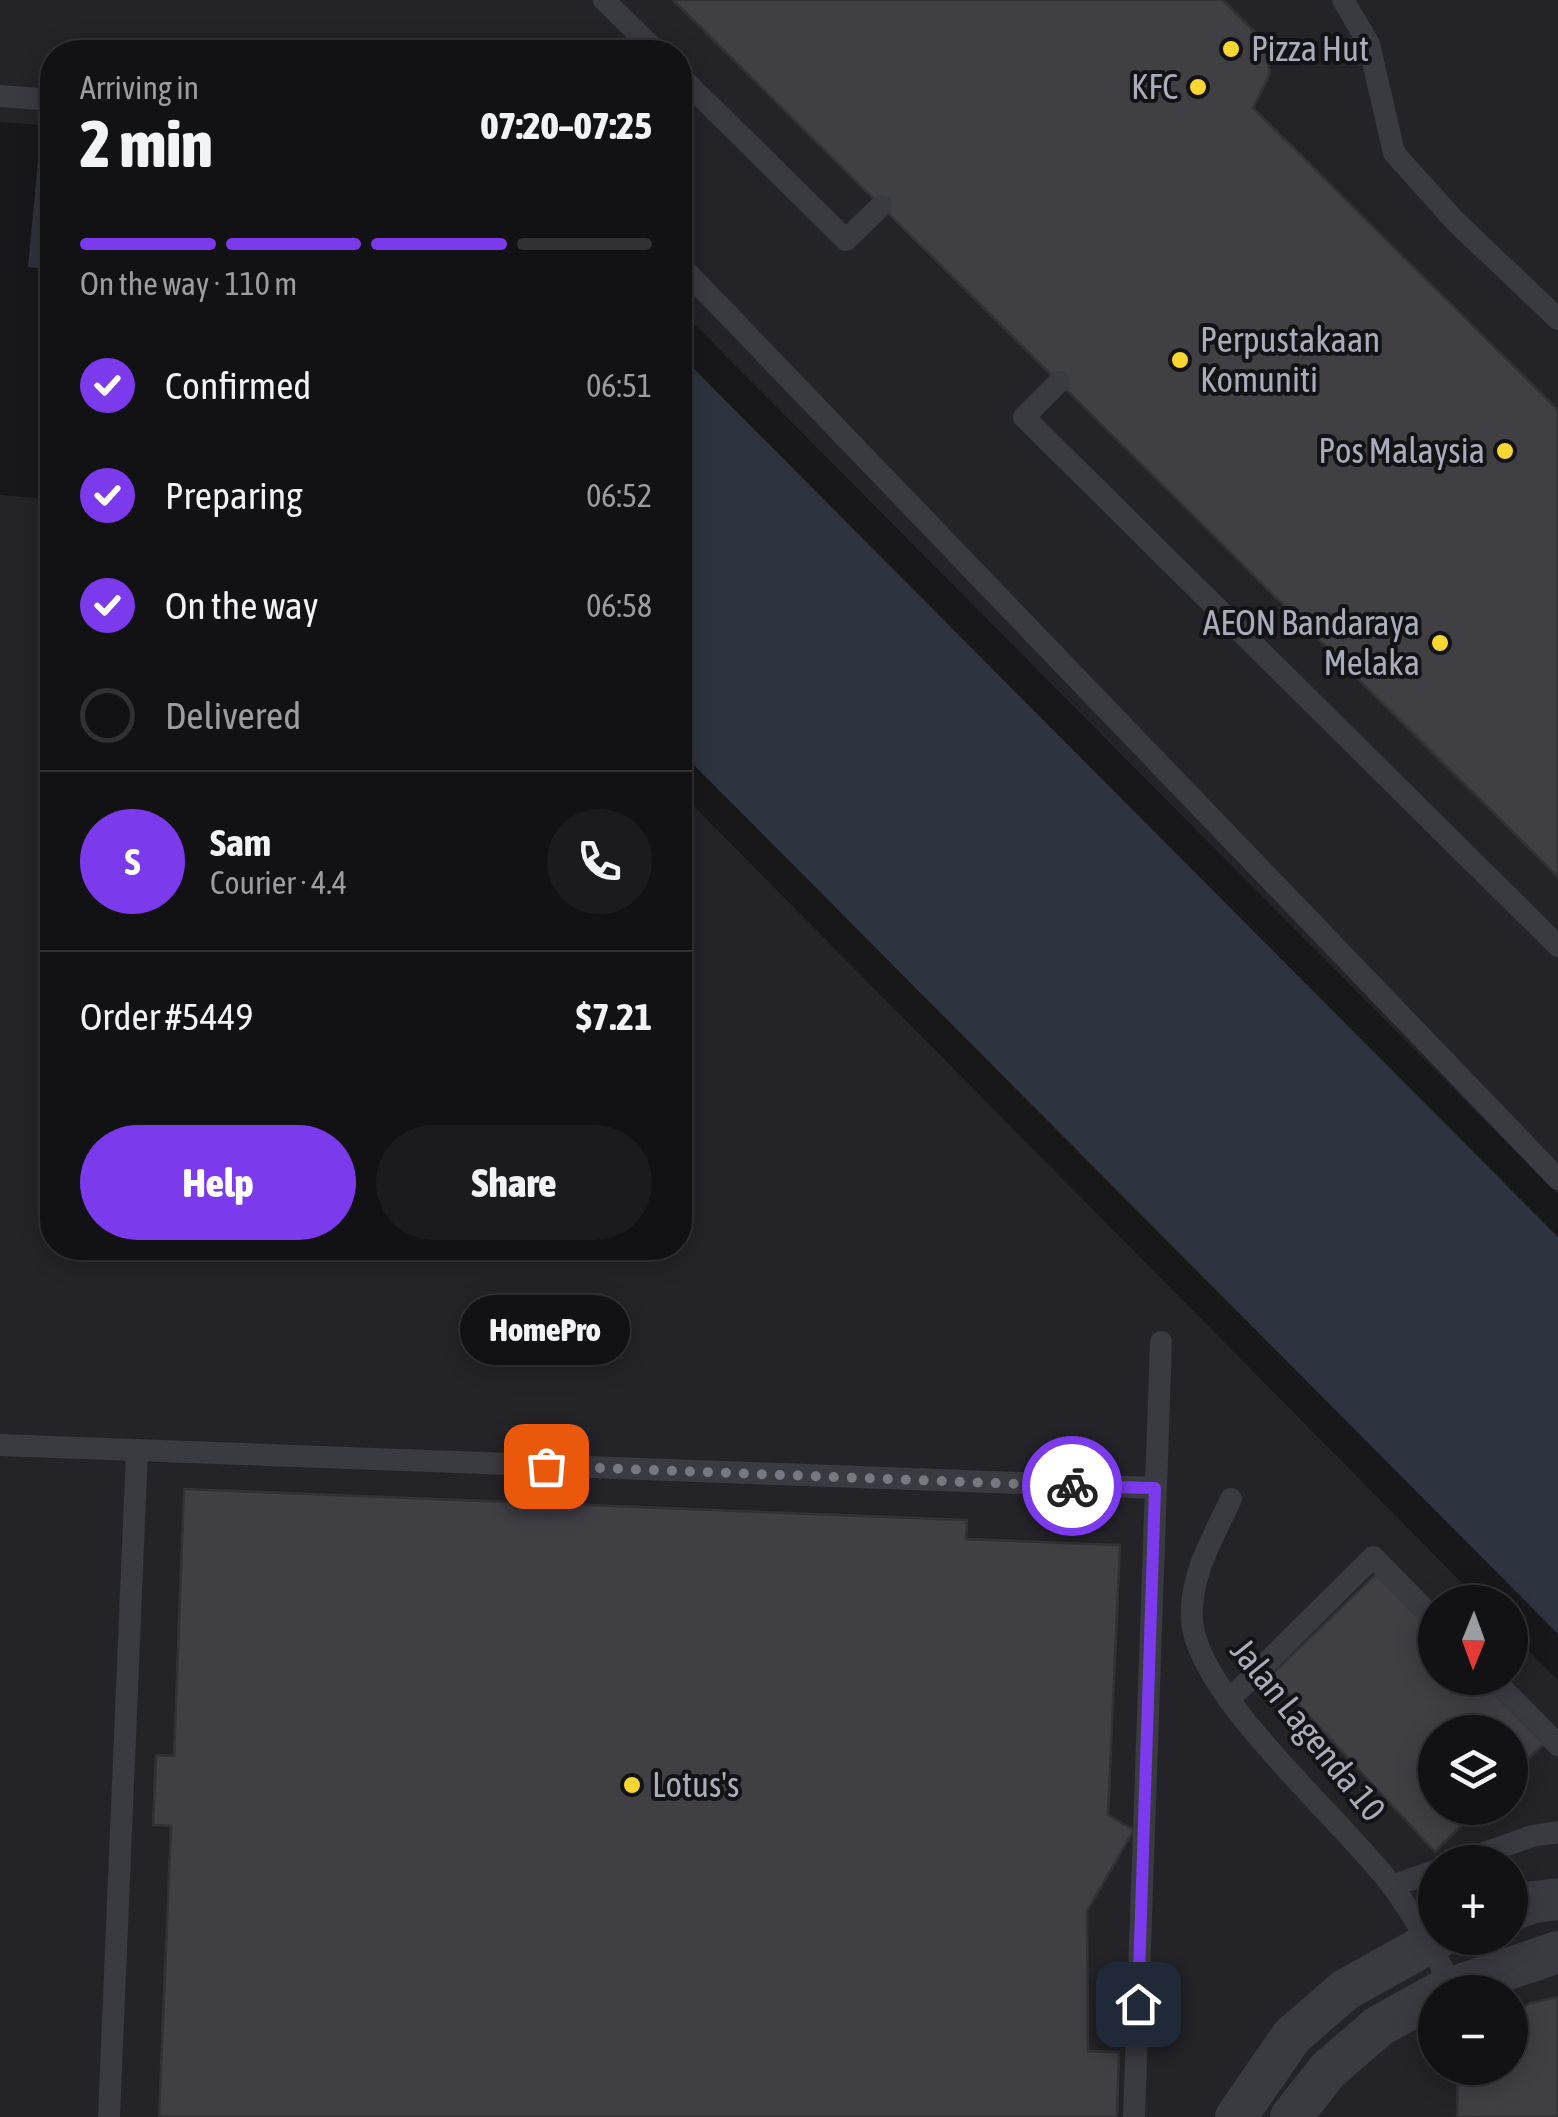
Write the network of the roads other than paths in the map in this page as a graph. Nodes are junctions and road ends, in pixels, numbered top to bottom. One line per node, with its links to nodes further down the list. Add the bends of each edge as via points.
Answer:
1 (604, 0): 3 (lane)
2 (1343, 0): 9 (lane, via 1369,44 1394,153)
3 (644, 40)
4 (692, 88): 7 (lane, via 846,240)
5 (0, 96): 6 (lane)
6 (40, 99)
7 (880, 206)
8 (692, 277): 12 (lane)
9 (1558, 319)
10 (1059, 382): 11 (lane, via 1024,417)
11 (1558, 946)
12 (1558, 1179)
13 (1161, 1342): 16 (lane)
14 (0, 1445): 15 (lane)
15 (137, 1450): 16 (lane); 33 (lane)
16 (1155, 1488): 34 (lane)
17 (1231, 1499): 20 (lane, Jalan Lagenda 10, via 1196,1573 1192,1622 1202,1660)
18 (1418, 1603): 20 (lane, via 1373,1557)
19 (1509, 1695): 21 (lane)
20 (1229, 1700): 25 (lane, Jalan Lagenda 10)
21 (1558, 1745)
22 (1558, 1832): 23 (lane)
23 (1507, 1845)
24 (1418, 1877): 25 (lane)
25 (1392, 1886): 28 (lane, Jalan Lagenda 10)
26 (1558, 1899): 27 (street)
27 (1528, 1904)
28 (1418, 1920)
29 (1418, 1949): 35 (street, via 1345,1990 1292,2036)
30 (1558, 1952): 31 (street)
31 (1490, 1975)
32 (1418, 2004): 36 (street, via 1379,2026 1328,2070)
33 (109, 2117)
34 (1134, 2117)
35 (1236, 2117)
36 (1291, 2117)

